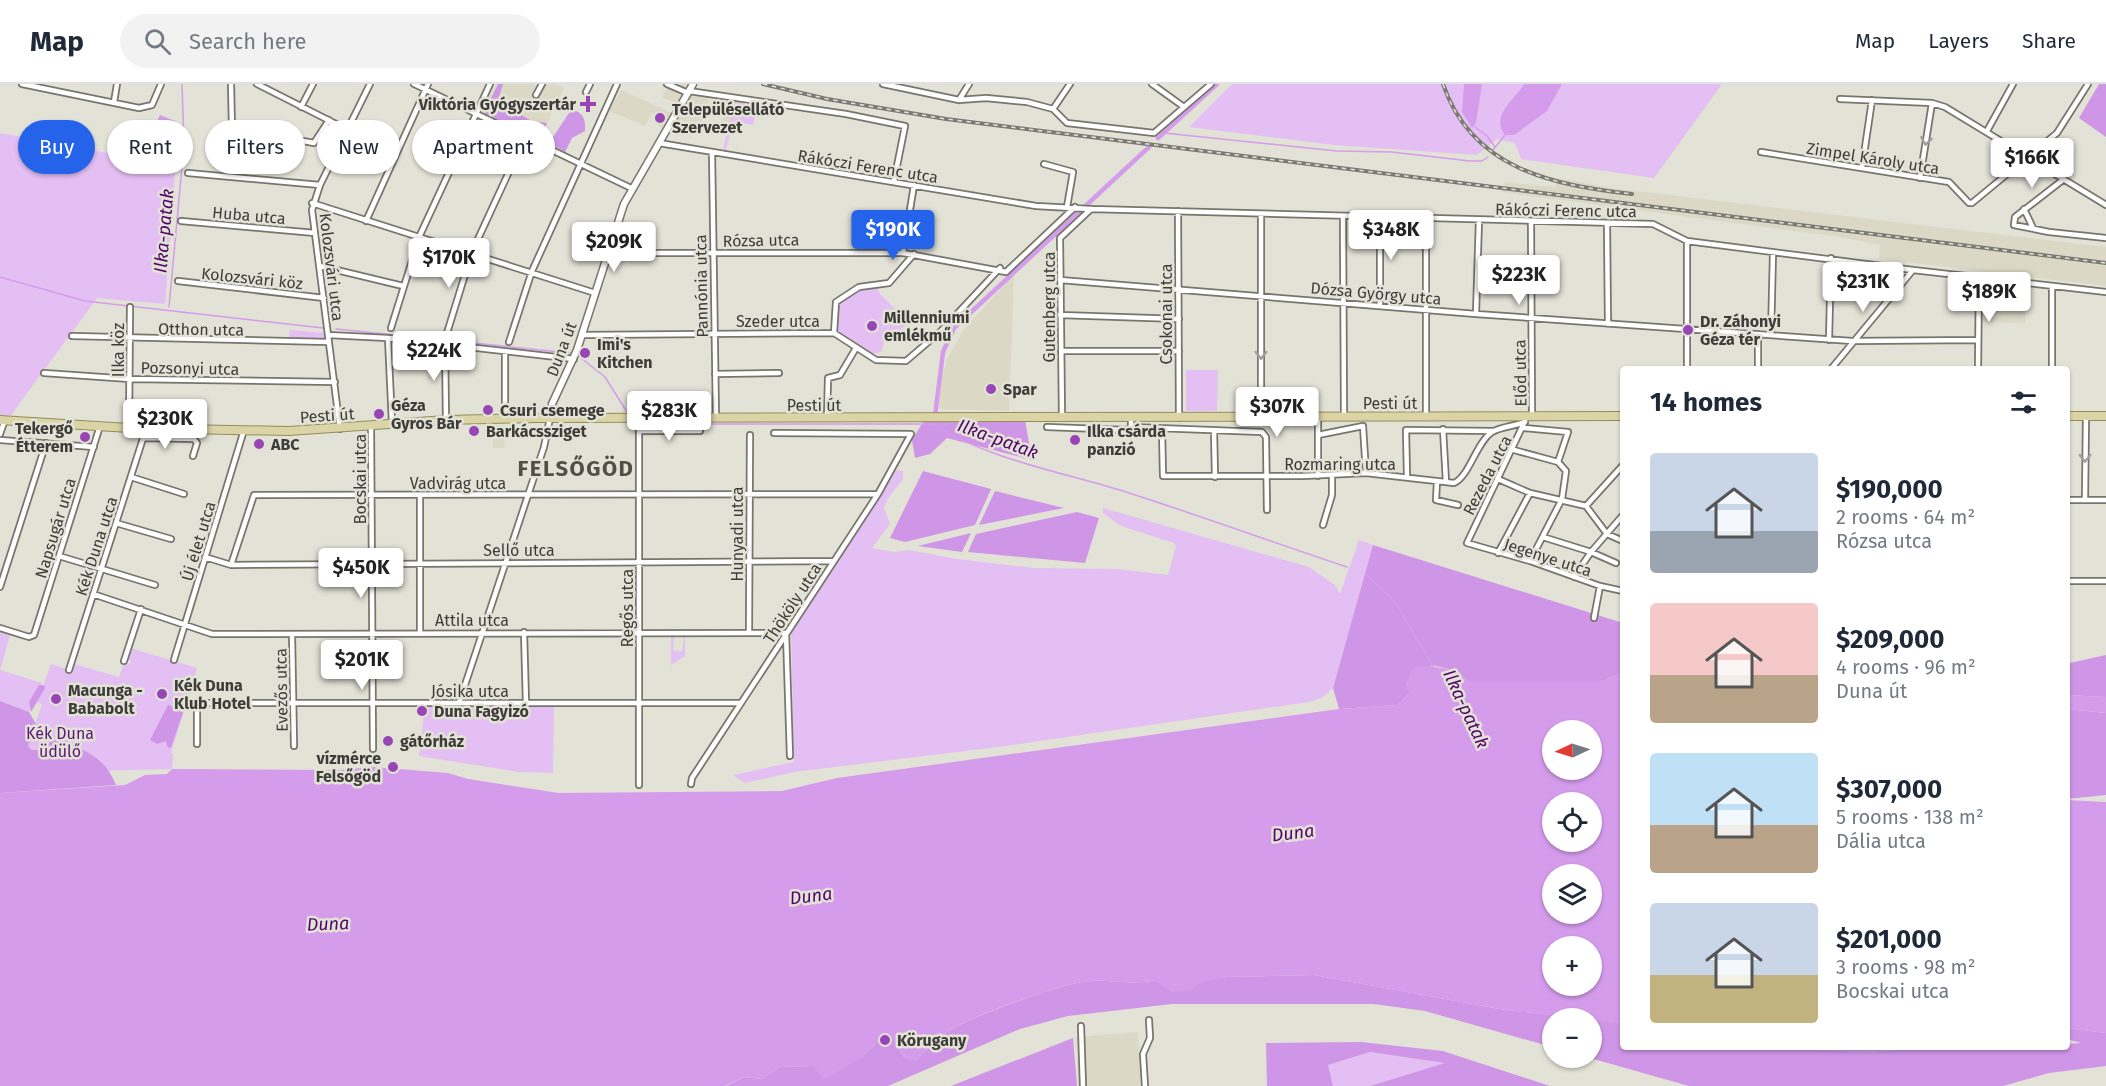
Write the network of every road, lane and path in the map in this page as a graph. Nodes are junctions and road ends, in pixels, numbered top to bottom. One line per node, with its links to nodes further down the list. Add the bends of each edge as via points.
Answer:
1 (22, 84): 22 (street)
2 (117, 84): 30 (street)
3 (161, 84): 30 (street, via 152,105 139,108)
4 (231, 84): 40 (street, via 232,128 314,143)
5 (257, 84): 32 (street)
6 (313, 84): 32 (street)
7 (370, 84): 37 (street, Kolozsvári utca)
8 (414, 84): 23 (street)
9 (490, 84): 35 (street)
10 (542, 84): 26 (street)
11 (590, 84): 24 (street)
12 (617, 84): 46 (street)
13 (667, 84): 25 (street)
14 (693, 84): 25 (street, Duna út)
15 (883, 84): 28 (street)
16 (969, 84): 28 (street)
17 (1070, 84): 34 (street)
18 (1152, 84): 33 (street)
19 (1211, 84): 33 (street)
20 (2013, 84): 39 (street)
21 (2088, 84): 45 (street, via 2057,133)
22 (34, 86): 30 (street)
23 (427, 87): 35 (street); 71 (street)
24 (586, 92)
25 (689, 92): 41 (street, Duna út); 54 (street, via 905,126)
26 (536, 95)
27 (1840, 99): 29 (street)
28 (959, 100): 34 (street, via 1027,102)
29 (1872, 100): 31 (street); 48 (street)
30 (114, 102)
31 (1932, 103): 39 (street); 52 (street, one-way to 52)
32 (301, 107): 36 (street)
33 (1184, 107): 34 (street, via 1154,133 1067,123)
34 (1053, 110)
35 (476, 114): 38 (street); 76 (street)
36 (329, 120)
37 (353, 120)
38 (489, 120)
39 (1987, 130): 45 (street)
40 (317, 138)
41 (658, 143): 44 (street, Rákóczi Ferenc utca); 57 (street, Duna út)
42 (555, 151): 46 (street)
43 (1761, 152): 48 (street, Zimpel Károly utca)
44 (712, 153): 54 (street, Rákóczi Ferenc utca); 81 (street, Pannónia utca)
45 (2030, 157): 52 (street, Zimpel Károly utca, via 1972,203 1949,182); 53 (street)
46 (579, 162): 57 (street); 89 (street)
47 (1044, 164): 60 (street, via 1073,172)
48 (1862, 168): 52 (street, Zimpel Károly utca)
49 (193, 173): 55 (street)
50 (326, 174): 55 (street, Kolozsvári utca)
51 (508, 174): 79 (street)
52 (1920, 178)
53 (2064, 179): 59 (street); 63 (street)
54 (894, 181): 56 (street, Rákóczi Ferenc utca)
55 (320, 185): 58 (street, Kolozsvári utca)
56 (914, 185): 60 (street, Rákóczi Ferenc utca, via 1000,201); 82 (street)
57 (631, 188): 80 (street, Duna út)
58 (312, 203): 71 (street); 75 (street, Kolozsvári utca)
59 (2106, 205)
60 (1067, 207): 61 (street, Rákóczi Ferenc utca)
61 (1075, 207): 62 (street, Rákóczi Ferenc utca); 87 (street, Szeder utca, via 1006,272)
62 (1091, 209): 64 (street, Rákóczi Ferenc utca); 91 (street, Gutenberg utca, via 1060,238)
63 (2024, 209): 74 (street); 74 (street, via 2013,222)
64 (1178, 211): 65 (street, Rákóczi Ferenc utca); 95 (street, Csokonai utca)
65 (1261, 214): 66 (street, Rákóczi Ferenc utca); 98 (street)
66 (1343, 216): 67 (street, Rákóczi Ferenc utca); 100 (street)
67 (1380, 217): 68 (street, Rákóczi Ferenc utca); 101 (street)
68 (1426, 218): 69 (street, Rákóczi Ferenc utca); 103 (street)
69 (1479, 220): 72 (street, Rákóczi Ferenc utca); 104 (street)
70 (181, 221): 75 (street, Huba utca)
71 (366, 221): 76 (street)
72 (1532, 222): 73 (street, Rákóczi Ferenc utca); 106 (street, Előd utca)
73 (1607, 224): 78 (street, Rákóczi Ferenc utca, via 1653,224); 108 (street)
74 (2033, 228): 77 (street)
75 (315, 233): 86 (street, Kolozsvári utca)
76 (420, 235): 79 (street); 93 (street)
77 (2106, 238)
78 (1687, 241): 83 (street, Rákóczi Ferenc utca); 110 (street)
79 (472, 252): 89 (street); 112 (street)
80 (608, 253): 81 (street, Rózsa utca); 97 (street, Duna út)
81 (712, 253): 82 (street, Rózsa utca); 114 (street, Pannónia utca)
82 (903, 253): 84 (street, Rózsa utca)
83 (1773, 253): 85 (street, Rákóczi Ferenc utca); 117 (street)
84 (914, 254): 87 (street, Rózsa utca); 113 (street, via 889,283 859,287 836,302)
85 (1832, 258): 88 (street, Rákóczi Ferenc utca); 121 (street)
86 (320, 266): 93 (street); 99 (street, Kolozsvári utca)
87 (1000, 268): 127 (street, Szeder utca, via 909,360 876,360)
88 (1913, 270): 90 (street, Rákóczi Ferenc utca); 123 (street)
89 (532, 271): 97 (street); 125 (street)
90 (1979, 278): 94 (street, Rákóczi Ferenc utca); 122 (street)
91 (1060, 280): 95 (street, Dózsa György utca); 105 (street, Gutenberg utca)
92 (178, 281): 99 (street, Kolozsvári köz)
93 (403, 286): 109 (street)
94 (2052, 286): 96 (street, Rákóczi Ferenc utca); 136 (street)
95 (1178, 288): 98 (street, Dózsa György utca); 107 (street, Csokonai utca)
96 (2106, 292)
97 (595, 293): 116 (street, Duna út)
98 (1261, 296): 100 (street, Dózsa György utca); 155 (street, one-way to 155)
99 (324, 298): 111 (street, Kolozsvári utca)
100 (1343, 303): 101 (street, Dózsa György utca); 149 (street)
101 (1380, 305): 103 (street, Dózsa György utca)
102 (130, 307): 120 (street, Ilka köz)
103 (1426, 309): 104 (street, Dózsa György utca); 142 (street)
104 (1476, 314): 106 (street, Dózsa György utca)
105 (1060, 315): 107 (street); 128 (street, Gutenberg utca)
106 (1531, 318): 108 (street, Dózsa György utca); 159 (street, Előd utca)
107 (1179, 319): 129 (street, Csokonai utca)
108 (1608, 324): 110 (street, Dózsa György utca)
109 (391, 328)
110 (1687, 329): 115 (street, Dózsa György utca); 132 (street)
111 (328, 333): 119 (street); 124 (street, Kolozsvári utca)
112 (447, 333)
113 (834, 333): 114 (street, Szeder utca); 127 (street, Szeder utca)
114 (713, 334): 116 (street, Szeder utca); 139 (street, Pannónia utca)
115 (1758, 334): 117 (street, Dózsa György utca); 133 (street)
116 (582, 335): 131 (street, Duna út)
117 (1772, 335): 121 (street, Dózsa György utca)
118 (72, 336): 120 (street, Otthon utca)
119 (388, 338): 126 (street); 160 (street)
120 (130, 340): 124 (street, Otthon utca); 140 (street, Ilka köz)
121 (1829, 340): 123 (street, Dózsa György utca)
122 (1977, 340): 123 (street, Dózsa György utca); 135 (street)
123 (1854, 341): 134 (street)
124 (329, 342): 141 (street, Kolozsvári utca)
125 (509, 342)
126 (445, 344): 130 (street); 157 (street)
127 (856, 348): 152 (street, via 840,375 828,378)
128 (1061, 351): 129 (street); 147 (street, Gutenberg utca)
129 (1179, 351): 154 (street, Csokonai utca)
130 (506, 352): 131 (street); 158 (street)
131 (575, 355): 150 (street, Duna út, via 552,404)
132 (1687, 366)
133 (1758, 366)
134 (1833, 366)
135 (1978, 366)
136 (2052, 366)
137 (44, 373): 140 (street, Pozsonyi utca)
138 (779, 373): 139 (street)
139 (714, 374): 151 (street, Pannónia utca)
140 (130, 379): 141 (street, Pozsonyi utca); 165 (street, Ilka köz)
141 (335, 382): 167 (street, Kolozsvári utca)
142 (1426, 416): 149 (main road, Pesti út); 159 (main road, Pesti út)
143 (1620, 416): 159 (main road, Pesti út)
144 (2070, 416): 145 (main road)
145 (2086, 416): 146 (main road); 206 (street, one-way to 206)
146 (2106, 416)
147 (1062, 417): 152 (main road, Pesti út); 153 (main road, Pesti út)
148 (1318, 417): 149 (main road, Pesti út); 155 (main road, Pesti út); 177 (street)
149 (1344, 417)
150 (550, 418): 151 (main road, Pesti út); 158 (main road, Pesti út); 198 (street, Duna út)
151 (716, 418): 152 (main road, Pesti út)
152 (827, 418)
153 (1131, 418): 154 (main road, Pesti út); 164 (street)
154 (1179, 418): 155 (main road, Pesti út)
155 (1261, 418)
156 (3, 420): 161 (main road, Pesti út); 175 (street)
157 (446, 420): 158 (main road, Pesti út); 160 (main road, Pesti út)
158 (505, 420)
159 (1527, 421): 173 (street); 182 (street, Rezeda utca); 184 (street, via 1568,432)
160 (392, 423): 162 (main road, Pesti út)
161 (100, 426): 165 (main road, Pesti út); 181 (street, Napsugár utca)
162 (371, 426): 167 (main road, Pesti út); 202 (street, Bocskai utca)
163 (1047, 427): 164 (street)
164 (1131, 427): 171 (street)
165 (129, 428): 166 (main road, Pesti út)
166 (146, 429): 169 (main road, Pesti út); 178 (street, Kék Duna utca)
167 (340, 429): 169 (main road, Pesti út)
168 (1443, 429): 173 (street, Pesti út); 189 (street, Pesti út, via 1406,430); 195 (street)
169 (244, 430): 222 (street, Új élet utca)
170 (700, 430): 199 (street, Regős utca, via 639,431)
171 (1161, 430): 172 (street); 191 (street, Rozmaring utca, via 1163,476)
172 (1214, 430): 191 (street); 192 (street, via 1264,434)
173 (1494, 431): 195 (street, via 1479,446 1461,479)
174 (774, 433): 201 (street, Thököly utca, via 911,434)
175 (0, 434)
176 (750, 435): 200 (street, Hunyadi utca)
177 (1318, 435): 186 (street, via 1363,426); 187 (street)
178 (144, 438): 183 (street, via 194,439 197,443); 190 (street, Kék Duna utca)
179 (0, 440): 180 (street)
180 (46, 443): 181 (street); 238 (street)
181 (94, 447): 221 (street, Napsugár utca)
182 (1514, 450): 184 (street); 193 (street, Rezeda utca)
183 (193, 456)
184 (1558, 462): 204 (street, via 1566,471)
185 (1620, 468): 209 (street)
186 (1366, 473): 188 (street, Rozmaring utca); 189 (street, Rozmaring utca)
187 (1318, 476): 188 (street, Rozmaring utca); 192 (street, Rozmaring utca)
188 (1332, 476): 213 (street, via 1332,495)
189 (1407, 476): 194 (street, Rozmaring utca)
190 (131, 477): 197 (street); 212 (street, Kék Duna utca)
191 (1215, 477): 192 (street, Rozmaring utca)
192 (1267, 477): 210 (street)
193 (1498, 478): 196 (street); 218 (street, Rezeda utca)
194 (1437, 481): 195 (street, Rozmaring utca); 208 (street, via 1436,500)
195 (1446, 482)
196 (1530, 493): 204 (street); 220 (street)
197 (184, 494)
198 (528, 494): 199 (street, Vadvirág utca); 203 (street, Vadvirág utca); 226 (street, Duna út)
199 (638, 494): 200 (street, Vadvirág utca); 227 (street, Regős utca)
200 (749, 494): 201 (street, Vadvirág utca); 223 (street, Hunyadi utca)
201 (878, 494): 224 (street, Thököly utca)
202 (372, 495): 203 (street, Vadvirág utca); 230 (street, Bocskai utca); 231 (street, Vadvirág utca, via 254,495)
203 (420, 495): 228 (street)
204 (1562, 499): 209 (street); 215 (street)
205 (2070, 500): 206 (street)
206 (2085, 500): 207 (street)
207 (2106, 500)
208 (1458, 505)
209 (1586, 506): 214 (street)
210 (1267, 510)
211 (1620, 519): 214 (street)
212 (116, 523): 216 (street); 232 (street, Kék Duna utca)
213 (1323, 525)
214 (1607, 534): 217 (street); 219 (street)
215 (1543, 537): 219 (street); 225 (street)
216 (171, 539)
217 (1620, 540)
218 (1467, 543): 220 (street, Jegenye utca)
219 (1591, 552): 229 (street); 233 (street)
220 (1498, 553): 225 (street, Jegenye utca)
221 (59, 556): 232 (street); 244 (street, Napsugár utca, via 32,637)
222 (205, 557): 231 (street, Sellő utca); 243 (street, Új élet utca)
223 (749, 561): 224 (street, Sellő utca); 227 (street, Sellő utca); 250 (street, Hunyadi utca)
224 (834, 561): 251 (street, Thököly utca)
225 (1530, 561): 233 (street, Jegenye utca)
226 (506, 562): 227 (street, Sellő utca); 228 (street, Sellő utca); 246 (street, Duna út)
227 (639, 562): 249 (street, Regős utca)
228 (420, 563): 230 (street, Sellő utca); 245 (street)
229 (1616, 563)
230 (372, 564): 231 (street, Sellő utca); 248 (street, Bocskai utca)
231 (231, 565)
232 (101, 569): 236 (street); 240 (street, Kék Duna utca)
233 (1574, 577): 237 (street, Jegenye utca)
234 (2070, 581): 235 (street)
235 (2106, 581)
236 (155, 585)
237 (1600, 586): 239 (street, Jegenye utca); 242 (street)
238 (0, 587)
239 (1620, 590)
240 (93, 594): 241 (street, Attila utca); 255 (street, Kék Duna utca)
241 (141, 609): 243 (street, Attila utca); 254 (street)
242 (1594, 618)
243 (184, 624): 252 (street, Attila utca, via 212,634); 253 (street, Új élet utca)
244 (0, 628)
245 (420, 632): 246 (street, Attila utca); 248 (street, Attila utca)
246 (482, 632): 247 (street, Attila utca); 258 (street, Duna út)
247 (524, 632): 249 (street, Attila utca); 259 (street)
248 (373, 633): 252 (street, Attila utca); 256 (street, Bocskai utca)
249 (639, 633): 250 (street, Attila utca); 260 (street, Regős utca)
250 (749, 633): 251 (street, Attila utca)
251 (786, 633): 261 (street, Thököly utca); 265 (street)
252 (292, 634): 257 (street, Evezős utca)
253 (174, 660)
254 (124, 661)
255 (69, 670)
256 (373, 702): 257 (street, Jósika utca); 258 (street, Jósika utca); 264 (street, Bocskai utca)
257 (293, 703): 262 (street, Jósika utca, via 199,704); 263 (street, Evezős utca)
258 (459, 703): 259 (street, Jósika utca)
259 (526, 703): 260 (street, Jósika utca)
260 (639, 703): 261 (street, Jósika utca); 267 (street, Regős utca)
261 (741, 703): 266 (street, Thököly utca, via 692,778)
262 (197, 744)
263 (294, 746)
264 (374, 748)
265 (790, 756)
266 (692, 784)
267 (639, 785)
268 (1149, 1020): 271 (street, via 1150,1038 1143,1054)
269 (1081, 1026): 270 (street)
270 (1083, 1086)
271 (1145, 1086)

